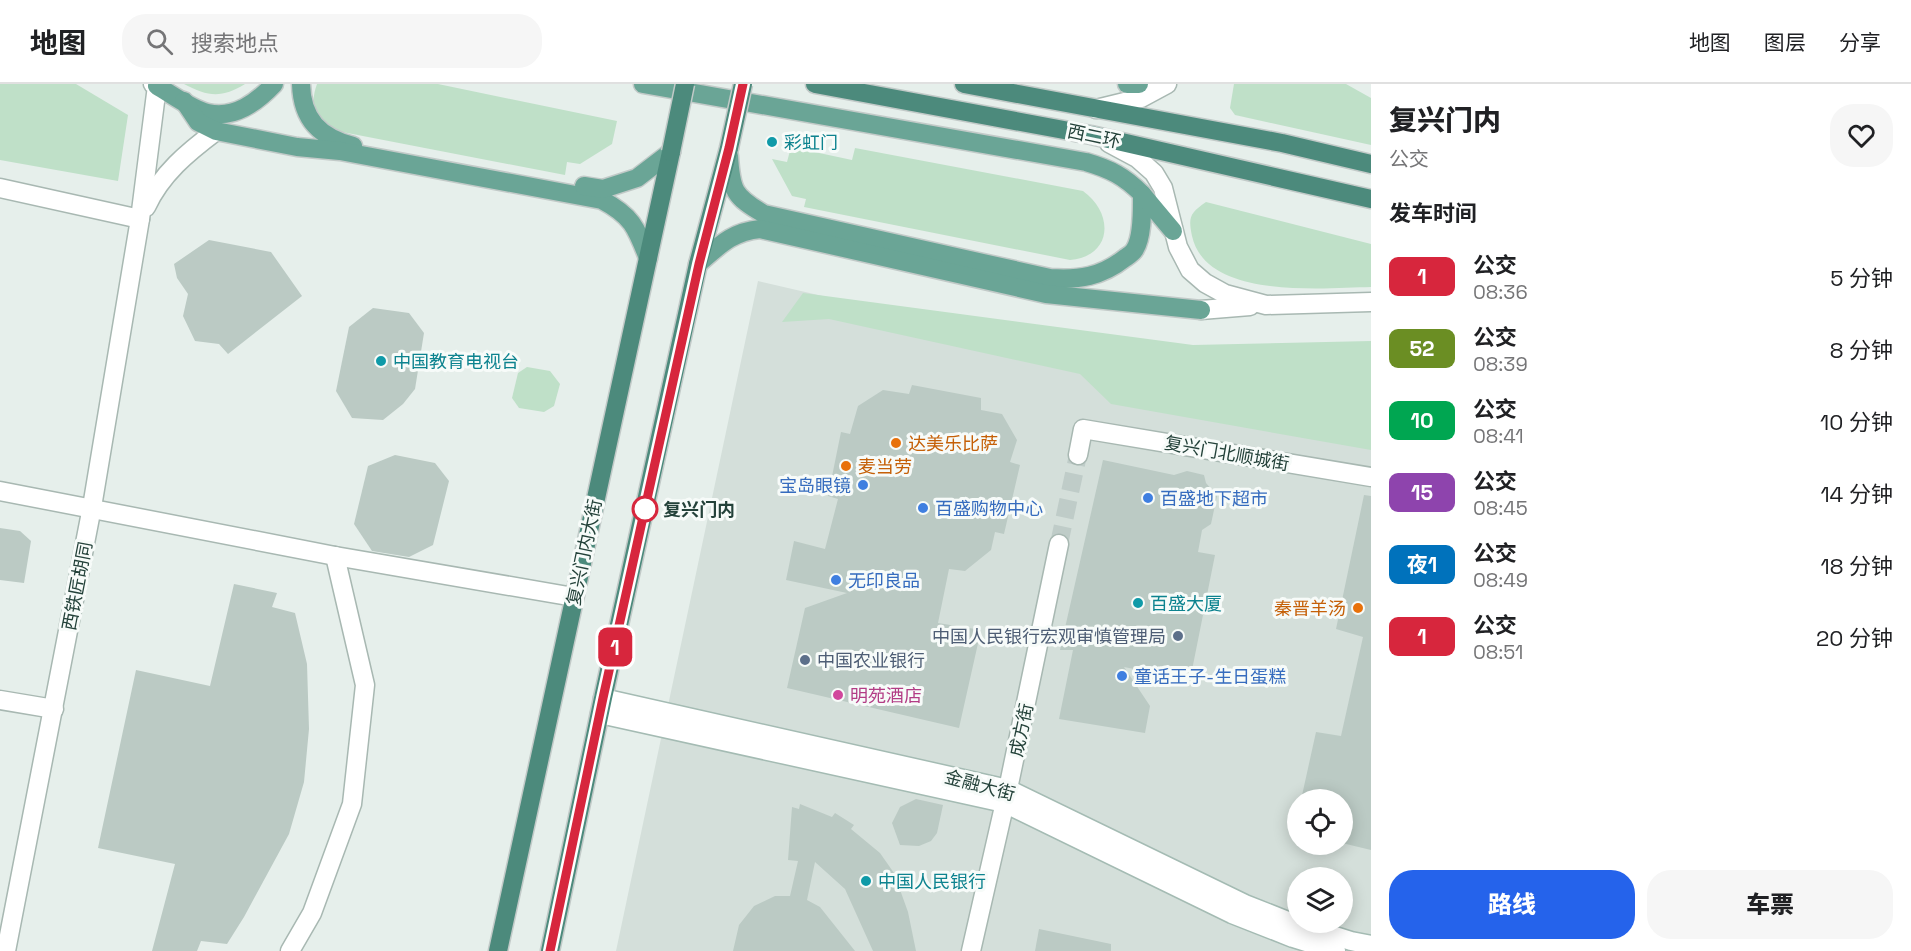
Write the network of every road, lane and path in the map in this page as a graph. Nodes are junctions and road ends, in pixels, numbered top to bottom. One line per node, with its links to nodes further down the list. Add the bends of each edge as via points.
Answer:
1 (274, 84): 12 (main road, via 256,102 235,112 207,113)
2 (301, 84): 17 (main road, via 305,109 317,128 334,141 353,146 603,189 637,178)
3 (643, 84): 20 (main road, via 1086,162 1109,169)
4 (685, 84): 17 (highway, 复兴门内大街, bridge)
5 (743, 84): 16 (highway, bridge)
6 (815, 84): 15 (highway, 西二环)
7 (964, 84): 13 (highway, 西二环)
8 (1127, 84): 9 (main road)
9 (1139, 84)
10 (1167, 84): 13 (street, via 1141,98)
11 (155, 85): 12 (main road); 22 (street)
12 (184, 101): 14 (main road, via 198,122)
13 (1095, 109): 18 (highway, 西二环, via 1282,143)
14 (216, 131): 22 (street, via 164,178); 24 (main road, via 602,200 621,210 636,228)
15 (1091, 135): 21 (highway, 西二环); 23 (street, via 1126,151 1154,173 1163,188)
16 (729, 148): 20 (main road, via 730,182 744,203 764,214 1050,278 1094,275 1113,267 1135,250); 25 (highway)
17 (671, 152): 24 (highway, 复兴门内大街)
18 (1371, 164)
19 (0, 188): 22 (street)
20 (1142, 194): 23 (main road)
21 (1371, 199)
22 (140, 219): 32 (street, 西铁匠胡同)
23 (1173, 231): 27 (street, via 1190,270 1205,283 1225,294)
24 (648, 258): 35 (highway, 复兴门内大街)
25 (699, 264): 28 (main road, via 723,242 743,231 760,230 1046,294); 37 (highway)
26 (1371, 302): 27 (street)
27 (1266, 305): 28 (street)
28 (1201, 310)
29 (1078, 455): 30 (street, 复兴门北顺城街, via 1083,429)
30 (1371, 477)
31 (0, 491): 32 (street)
32 (92, 507): 34 (street); 38 (street, 西铁匠胡同)
33 (1059, 544): 39 (street, 成方街)
34 (335, 556): 35 (street); 42 (street, via 365,685 352,804 312,913)
35 (574, 597): 43 (highway, 复兴门内大街)
36 (0, 700): 38 (street)
37 (601, 706): 39 (street); 44 (highway)
38 (54, 709): 41 (street, 西铁匠胡同)
39 (1006, 796): 40 (street, 金融大街, via 1245,904); 45 (street, 成方街); 46 (street, via 1232,914)
40 (1371, 945)
41 (6, 951)
42 (290, 951)
43 (498, 951)
44 (550, 951)
45 (971, 951)
46 (1336, 951)

